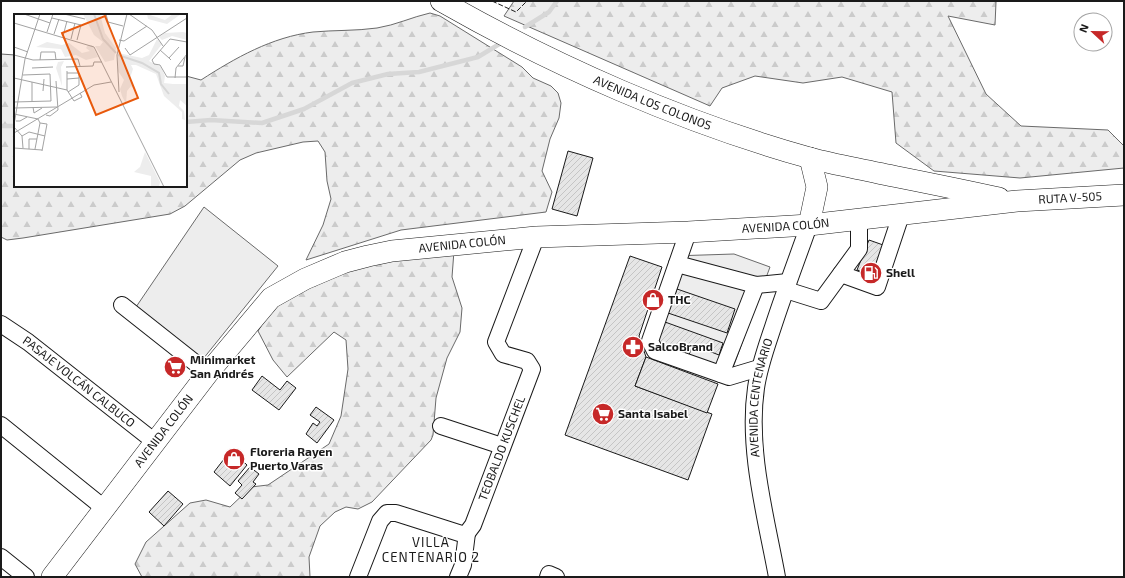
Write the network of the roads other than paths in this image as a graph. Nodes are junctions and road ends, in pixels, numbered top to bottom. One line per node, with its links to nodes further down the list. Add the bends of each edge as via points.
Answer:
1 (441, 1): 2 (main road, AVENIDA LOS COLONOS, via 522,44 635,96 700,122)
2 (810, 158): 4 (main road, AVENIDA LOS COLONOS); 7 (main road, via 817,187)
3 (1124, 195): 4 (main road, RUTA V-505)
4 (1017, 202): 5 (main road, AVENIDA COLÓN)
5 (901, 214): 6 (main road, AVENIDA COLÓN); 11 (street, via 877,287)
6 (859, 219): 7 (main road, AVENIDA COLÓN); 11 (street, via 859,249)
7 (810, 225): 8 (main road, AVENIDA COLÓN); 13 (street, AVENIDA CENTENARIO)
8 (688, 232): 9 (main road, AVENIDA COLÓN); 10 (street)
9 (536, 237): 17 (main road, AVENIDA COLÓN, via 392,251 322,271 271,298); 22 (street, TEOBALDO KUSCHEL, via 496,342 503,354 526,361 532,368)
10 (677, 264): 12 (street); 18 (street, via 650,341 655,351)
11 (841, 274): 13 (street, via 822,301)
12 (756, 285): 13 (street); 18 (street)
13 (787, 286): 16 (street, AVENIDA CENTENARIO)
14 (122, 305): 17 (street)
15 (1, 324): 21 (street, PASAJE VOLCÁN CALBUCO)
16 (759, 368): 18 (street, via 729,377); 32 (street, AVENIDA CENTENARIO, via 754,411 755,447)
17 (208, 372): 21 (main road, AVENIDA COLÓN)
18 (721, 374)
19 (1, 425): 23 (street)
20 (441, 426): 22 (street)
21 (154, 442): 23 (main road, AVENIDA COLÓN)
22 (502, 446): 24 (street, TEOBALDO KUSCHEL, via 475,519)
23 (104, 508): 27 (main road, AVENIDA COLÓN)
24 (467, 533): 28 (street, via 457,533 396,513 386,513 380,521); 29 (street, via 463,565)
25 (1, 557): 26 (street)
26 (26, 577)
27 (52, 577)
28 (358, 577)
29 (458, 577)
30 (548, 577): 31 (street, via 549,574)
31 (556, 577)
32 (777, 577)

